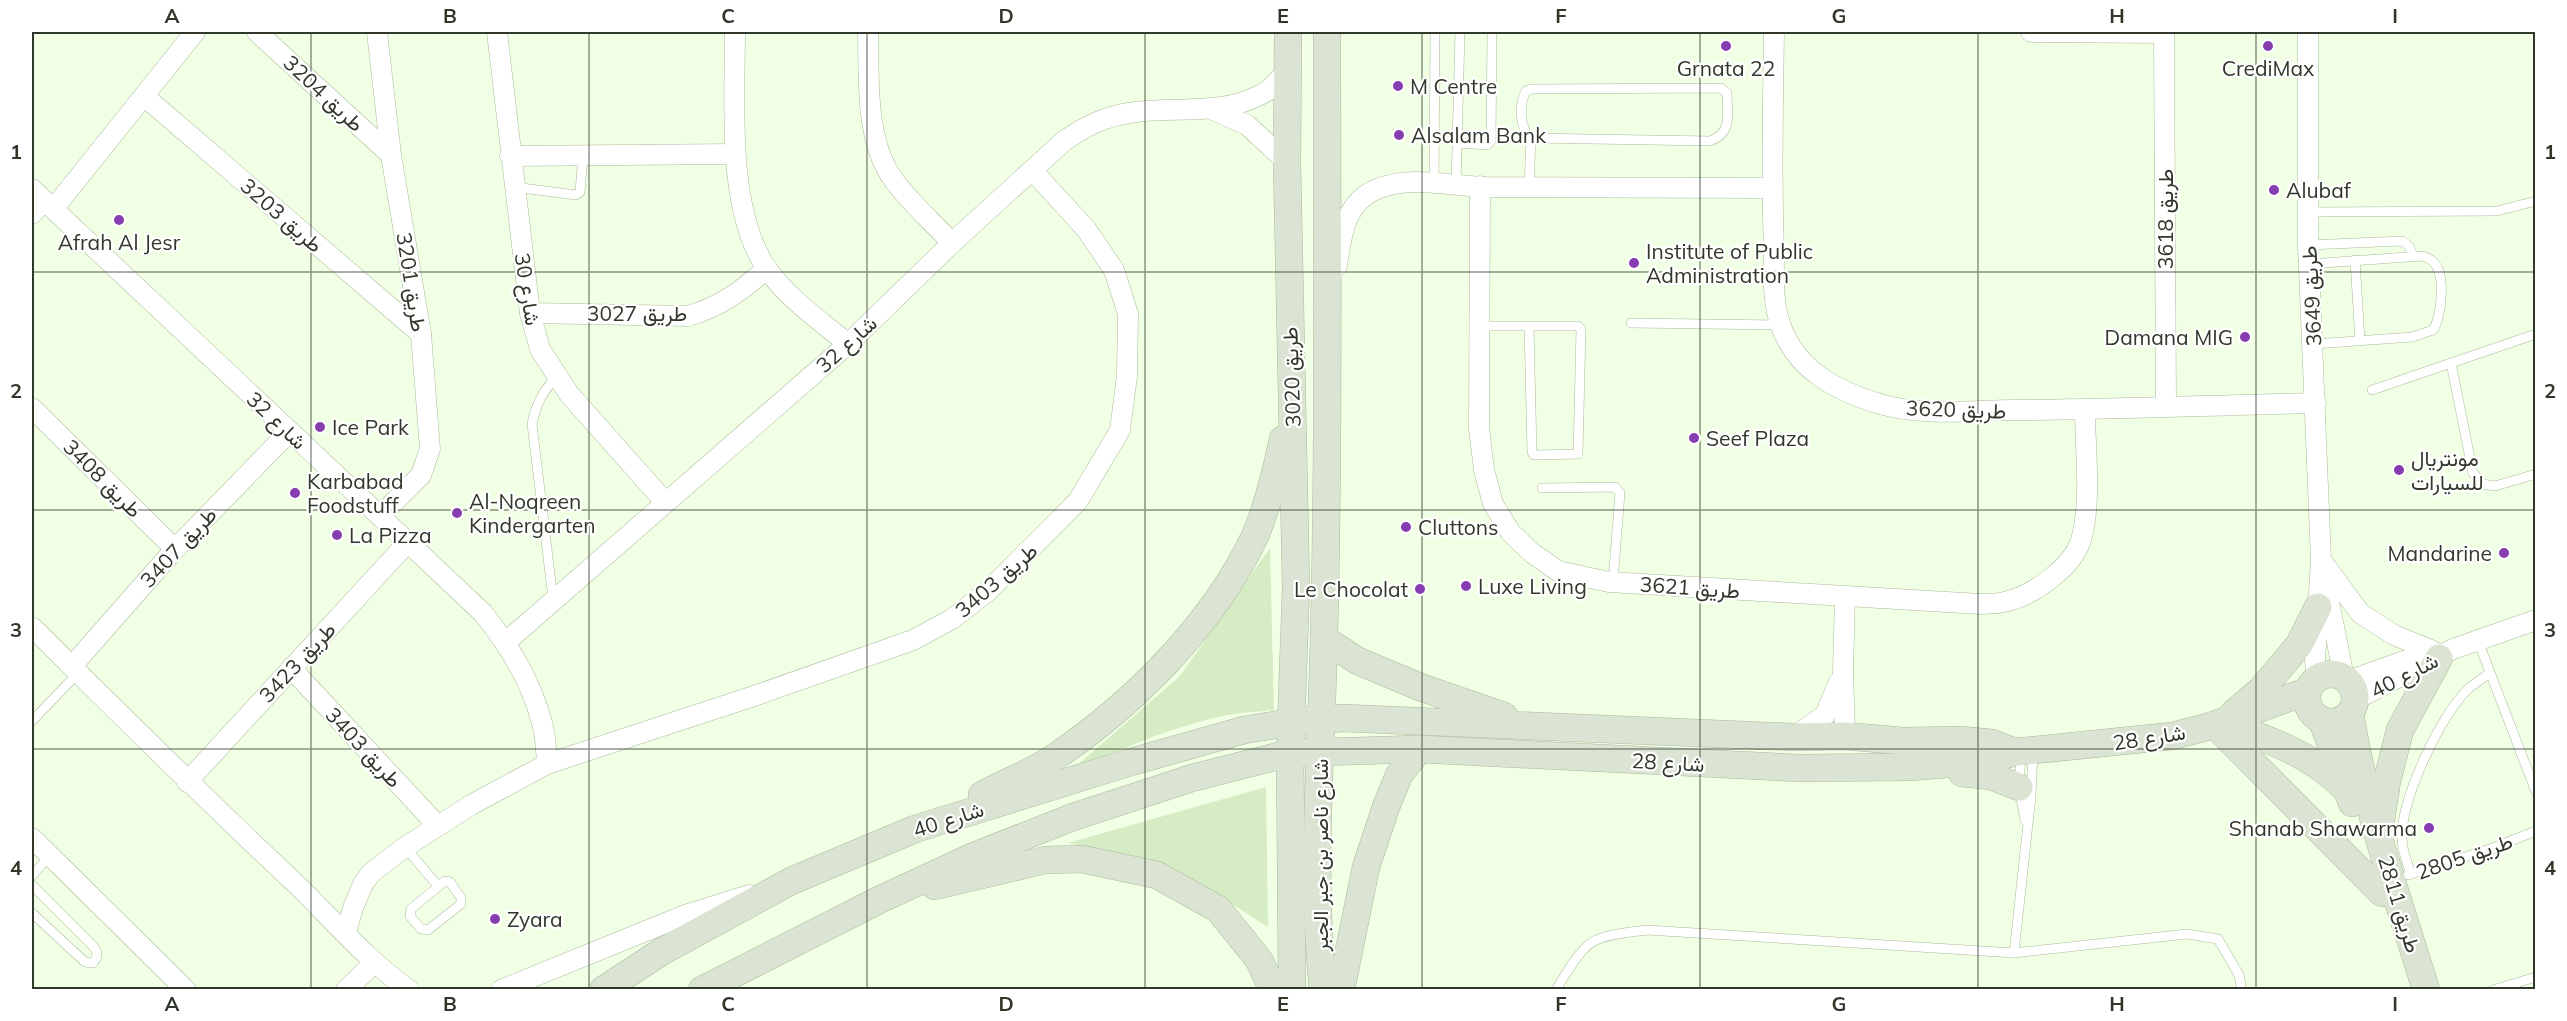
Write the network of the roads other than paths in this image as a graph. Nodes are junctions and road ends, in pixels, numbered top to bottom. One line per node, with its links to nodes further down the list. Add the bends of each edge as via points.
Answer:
1 (195, 32): 17 (street)
2 (256, 32): 22 (street, طريق 3204)
3 (377, 32): 22 (street, طريق 3201)
4 (497, 32): 24 (street, شارع 30)
5 (735, 32): 21 (street)
6 (868, 32): 36 (street, via 872,113 880,156 892,179)
7 (1288, 32): 16 (street, طريق 3020)
8 (1327, 32): 51 (street, طريق 3020)
9 (1435, 32): 27 (lane)
10 (1460, 32): 20 (lane)
11 (1491, 32): 20 (lane, via 1491,141 1487,145)
12 (1774, 32): 32 (street, طريق 3620)
13 (2031, 32): 14 (street)
14 (2164, 32): 57 (street, طريق 3618)
15 (2308, 32): 35 (street, طريق 3649)
16 (1288, 70): 18 (street, via 1262,95); 25 (street, طريق 3020)
17 (144, 96): 34 (street); 46 (street, طريق 3203)
18 (1211, 109): 25 (street, via 1247,124); 26 (street, شارع 32, via 1106,118 1073,134)
19 (1530, 138): 19 (lane, via 1710,141 1726,130 1727,93 1721,88 1531,89 1523,96 1521,126); 31 (lane)
20 (1458, 143): 28 (lane)
21 (735, 154): 23 (street); 40 (street, via 746,217)
22 (391, 155): 46 (street, طريق 3201)
23 (583, 155): 24 (street); 30 (lane, via 580,192 576,195)
24 (510, 156): 30 (street, شارع 30)
25 (1287, 162): 55 (street, طريق 3020)
26 (1032, 170): 36 (street, شارع 32); 95 (street, طريق 3403, via 1086,230 1114,270 1128,314 1127,376 1120,430 1078,501 988,591 952,619 913,640)
27 (1434, 183): 28 (street); 51 (street, via 1401,183 1376,190 1356,204 1343,225)
28 (1456, 184): 29 (street)
29 (1480, 186): 31 (street); 44 (street, طريق 3621)
30 (514, 187): 41 (street, شارع 30)
31 (1529, 187): 32 (street)
32 (1772, 189): 43 (street, طريق 3620, via 1775,300)
33 (2535, 201): 35 (lane, via 2497,211)
34 (40, 203): 60 (street, شارع 32)
35 (2308, 212): 37 (street, طريق 3649)
36 (952, 243): 49 (street, شارع 32)
37 (2308, 254): 38 (lane, via 2402,241); 39 (lane); 50 (street, طريق 3649)
38 (2413, 256): 39 (lane); 48 (lane, via 2431,260 2438,269 2440,313 2433,330 2421,336)
39 (2355, 260): 48 (lane)
40 (767, 268): 41 (street, طريق 3027, via 726,300 688,316); 49 (street, via 787,292)
41 (530, 313): 53 (street, شارع 30, via 540,349)
42 (1631, 323): 43 (lane)
43 (1780, 325): 59 (street, طريق 3620, via 1804,366 1836,388 1881,404 1920,411)
44 (1479, 326): 45 (lane); 68 (street, طريق 3621, via 1479,428 1493,504 1511,533 1558,571)
45 (1529, 326): 45 (lane, via 1581,328 1578,454 1532,452)
46 (421, 334): 64 (street, طريق 3201, via 430,449 421,475)
47 (2535, 334): 52 (lane)
48 (2360, 341): 50 (lane)
49 (848, 344): 63 (street, شارع 32)
50 (2313, 344): 56 (street, طريق 3649)
51 (1327, 355): 74 (street, طريق 3020)
52 (2451, 363): 54 (lane); 61 (lane, via 2473,473 2482,484 2495,486)
53 (557, 376): 63 (street, شارع 30); 70 (lane, via 540,398 532,424)
54 (2372, 390)
55 (1292, 397): 86 (street, طريق 3020, via 1296,588); 103 (street, via 1275,476 1255,535 1223,594 1182,644 1142,686 1054,758)
56 (2316, 403): 57 (street, طريق 3620); 67 (street, طريق 3649)
57 (2166, 406): 59 (street, طريق 3620)
58 (32, 408): 66 (street, طريق 3408)
59 (2085, 410): 69 (street, طريق 3621, via 2086,517 2080,543 2050,579 2029,593 2004,602)
60 (289, 432): 64 (street, شارع 32); 66 (street, طريق 3407)
61 (2535, 474)
62 (1542, 488): 68 (lane, via 1618,489)
63 (665, 502): 70 (street, شارع 32)
64 (380, 516): 65 (street, شارع 32)
65 (408, 542): 76 (street, شارع 32, via 483,613); 78 (street, طريق 3423)
66 (175, 549): 79 (street, طريق 3407)
67 (2321, 560): 71 (street, طريق 3649); 77 (street, via 2360,614 2394,635); 82 (street, طريق 3649)
68 (1613, 582): 69 (street, طريق 3621)
69 (1845, 597): 80 (street)
70 (553, 602): 76 (street, شارع 32)
71 (2318, 607): 83 (street, طريق 3649); 88 (street, via 2299,645 2261,690)
72 (2535, 620): 75 (street, شارع 40)
73 (32, 627): 79 (street)
74 (1324, 639): 84 (street, طريق 3020); 87 (street, via 1388,674)
75 (2478, 641): 77 (street, شارع 40); 81 (lane)
76 (506, 642): 95 (street, شارع 32, via 528,681 543,724)
77 (2442, 653): 82 (street, شارع 40); 106 (street, via 2400,730)
78 (291, 668): 98 (street, طريق 3423); 102 (street, طريق 3403)
79 (75, 670): 85 (lane); 98 (street)
80 (1843, 671): 89 (street); 90 (street, via 1825,715)
81 (2490, 673): 100 (lane); 112 (lane, via 2468,689 2454,707 2424,760 2409,799)
82 (2349, 693): 83 (street, via 2337,721); 83 (street, via 2336,674 2326,674); 106 (street, طريق 2811, via 2362,775)
83 (2315, 700): 88 (street, شارع 28); 101 (street, طريق 2811)
84 (1320, 720): 86 (street, شارع 40); 87 (street, شارع 28); 93 (street, شارع ناصر بن جبر الجبر)
85 (32, 721)
86 (1293, 722): 94 (street, شارع ناصر بن جبر الجبر); 103 (street, شارع 40, via 1244,730)
87 (1528, 725): 90 (street, شارع 28)
88 (2221, 726): 92 (street, شارع 28, via 2172,736); 101 (street, via 2291,748 2315,762); 112 (street)
89 (1845, 735): 90 (street, شارع 28); 92 (street, شارع 28, via 1903,741 1977,741); 97 (street)
90 (1794, 737)
91 (1419, 749): 93 (street, شارع 28); 97 (street, شارع 28); 130 (street, via 1399,775 1366,867)
92 (2023, 751): 96 (street, شارع 28, via 1984,761); 99 (lane); 104 (lane)
93 (1320, 752): 94 (street, شارع 40); 129 (street, شارع ناصر بن جبر الجبر, via 1318,939)
94 (1290, 753): 115 (street, شارع 40, via 1192,778 1073,817 974,856); 128 (street, شارع ناصر بن جبر الجبر)
95 (547, 764): 102 (street)
96 (1910, 767): 97 (street, شارع 28); 99 (street, via 1991,776)
97 (1797, 768)
98 (187, 782): 117 (street)
99 (2019, 787): 104 (lane)
100 (2535, 792)
101 (2349, 793): 112 (street, طريق 2811)
102 (438, 826): 108 (street)
103 (915, 829): 111 (street, شارع 40)
104 (2026, 831): 118 (lane)
105 (2535, 831): 112 (lane, طريق 2805)
106 (2379, 836): 112 (street, طريق 2811)
107 (32, 838): 109 (street)
108 (405, 847): 114 (lane); 117 (street, via 363,884)
109 (50, 855): 110 (lane); 121 (street)
110 (32, 876)
111 (791, 881): 124 (street, via 684,915); 125 (street, شارع 40, via 661,952)
112 (2395, 882): 133 (street, طريق 2811); 134 (street, طريق 2811)
113 (32, 885): 116 (lane, via 94,947 97,958 93,963 85,962)
114 (438, 886): 114 (lane, via 411,909 410,916 421,929 428,930 462,901 450,882)
115 (881, 899): 126 (street, شارع 40); 127 (street, via 1046,860 1082,859 1116,865 1157,875 1218,909 1259,960)
116 (32, 913)
117 (346, 932): 119 (street)
118 (2014, 953): 131 (lane, via 1647,930 1591,943); 132 (lane, via 2187,934 2218,939 2239,975)
119 (374, 963): 122 (street); 123 (street)
120 (2535, 977): 135 (lane)
121 (186, 990)
122 (346, 990)
123 (409, 990)
124 (501, 990)
125 (603, 990)
126 (702, 990)
127 (1273, 990)
128 (1292, 990)
129 (1323, 990)
130 (1341, 990)
131 (1556, 990)
132 (2242, 990)
133 (2413, 990)
134 (2426, 990)
135 (2493, 990)

